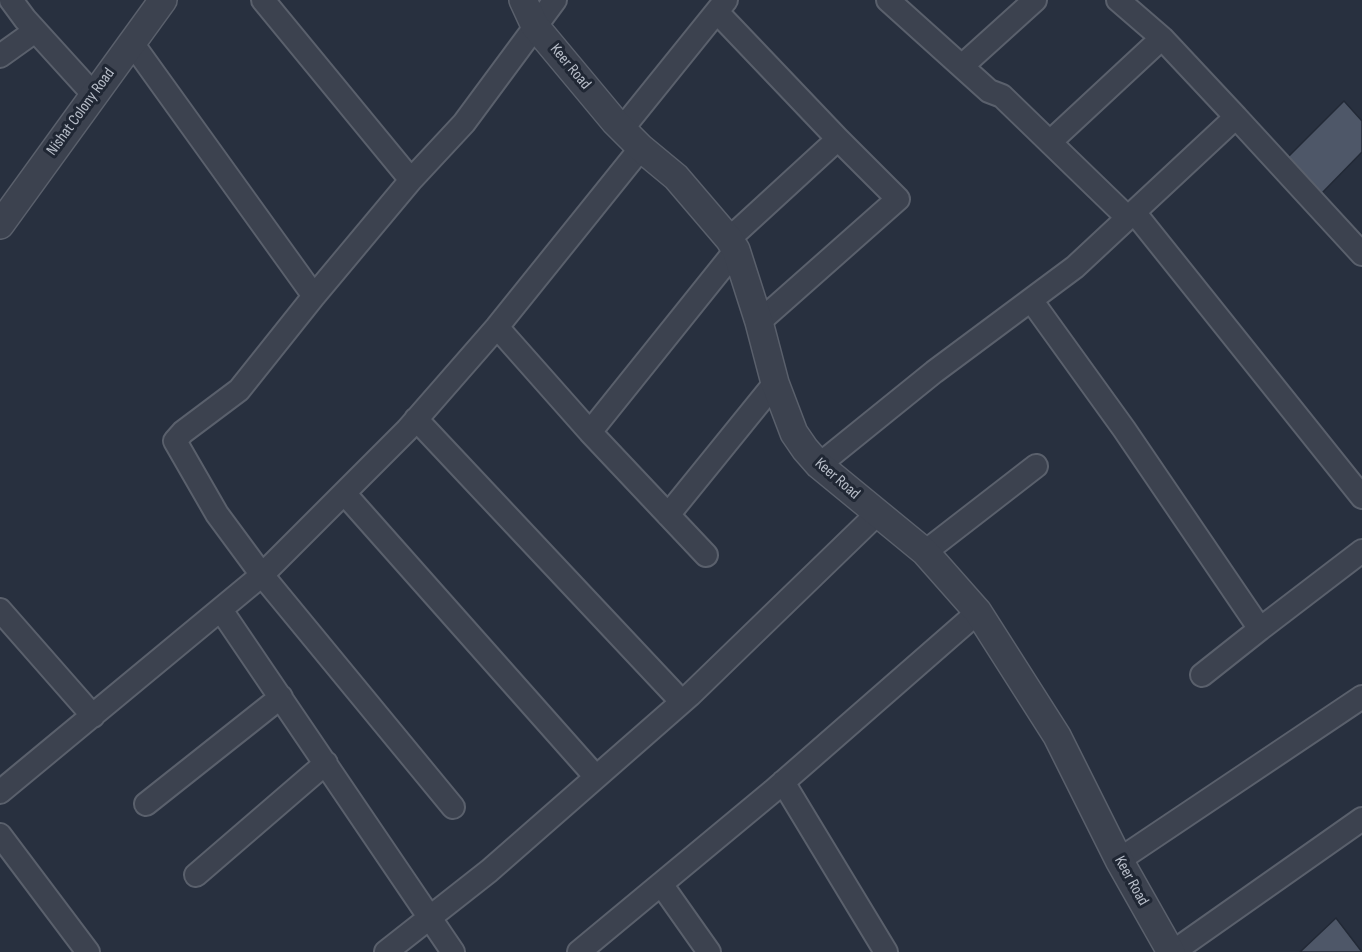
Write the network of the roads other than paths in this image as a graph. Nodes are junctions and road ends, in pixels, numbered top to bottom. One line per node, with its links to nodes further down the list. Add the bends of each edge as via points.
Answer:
1 (11, 0): 11 (street)
2 (163, 0): 13 (street, Nishat Colony Road)
3 (263, 0): 22 (street)
4 (524, 0): 10 (street, Keer Road)
5 (555, 0): 10 (street)
6 (1035, 0): 15 (street)
7 (1118, 0): 12 (street)
8 (890, 1): 15 (street)
9 (722, 6): 18 (street); 19 (street)
10 (535, 26): 18 (street, Keer Road); 22 (street, via 464,123)
11 (35, 31): 14 (street); 16 (street)
12 (1162, 38): 17 (street); 20 (street)
13 (132, 43): 16 (street, Nishat Colony Road); 27 (street)
14 (0, 56)
15 (962, 66): 20 (street, via 989,91 1002,96)
16 (94, 95): 24 (street, Nishat Colony Road)
17 (1236, 117): 23 (street); 26 (street)
18 (622, 129): 21 (street, Keer Road)
19 (838, 139): 25 (street); 29 (street, via 898,199)
20 (1050, 142): 23 (street)
21 (641, 148): 25 (street, Keer Road, via 676,177); 30 (street)
22 (411, 180): 27 (street)
23 (1131, 215): 28 (street, via 1075,267); 37 (street)
24 (0, 225)
25 (733, 244): 29 (street, Keer Road); 33 (street)
26 (1362, 254)
27 (314, 296): 43 (street, via 239,390 175,441 218,514)
28 (1031, 300): 34 (street); 47 (street)
29 (759, 322): 31 (street, Keer Road)
30 (497, 327): 32 (street); 33 (street)
31 (775, 383): 34 (street, Keer Road, via 795,433); 39 (street)
32 (416, 419): 36 (street); 51 (street)
33 (590, 432): 39 (street)
34 (819, 465): 38 (street, Keer Road)
35 (1036, 466): 41 (street)
36 (344, 493): 43 (street); 54 (street)
37 (1362, 497)
38 (878, 513): 41 (street, Keer Road); 51 (street)
39 (669, 515): 42 (street)
40 (1362, 551): 47 (street)
41 (925, 552): 46 (street, Keer Road)
42 (706, 555)
43 (262, 575): 44 (street); 58 (street)
44 (221, 609): 49 (street); 52 (street)
45 (0, 610): 52 (street)
46 (978, 612): 55 (street); 61 (street, Keer Road, via 1057,736)
47 (1260, 629): 48 (street)
48 (1202, 675)
49 (281, 697): 53 (street); 57 (street)
50 (1362, 697): 61 (street)
51 (682, 702): 54 (street)
52 (93, 716): 56 (street)
53 (326, 763): 62 (street); 64 (street)
54 (596, 777): 64 (street)
55 (783, 783): 63 (street); 70 (street)
56 (1, 788)
57 (146, 804)
58 (453, 807)
59 (1362, 819): 71 (street)
60 (0, 835): 65 (street)
61 (1119, 860): 71 (street, Keer Road)
62 (196, 874)
63 (661, 884): 68 (street); 69 (street)
64 (432, 917): 66 (street); 67 (street)
65 (87, 952)
66 (386, 952)
67 (453, 952)
68 (579, 952)
69 (709, 952)
70 (886, 952)
71 (1172, 952)

